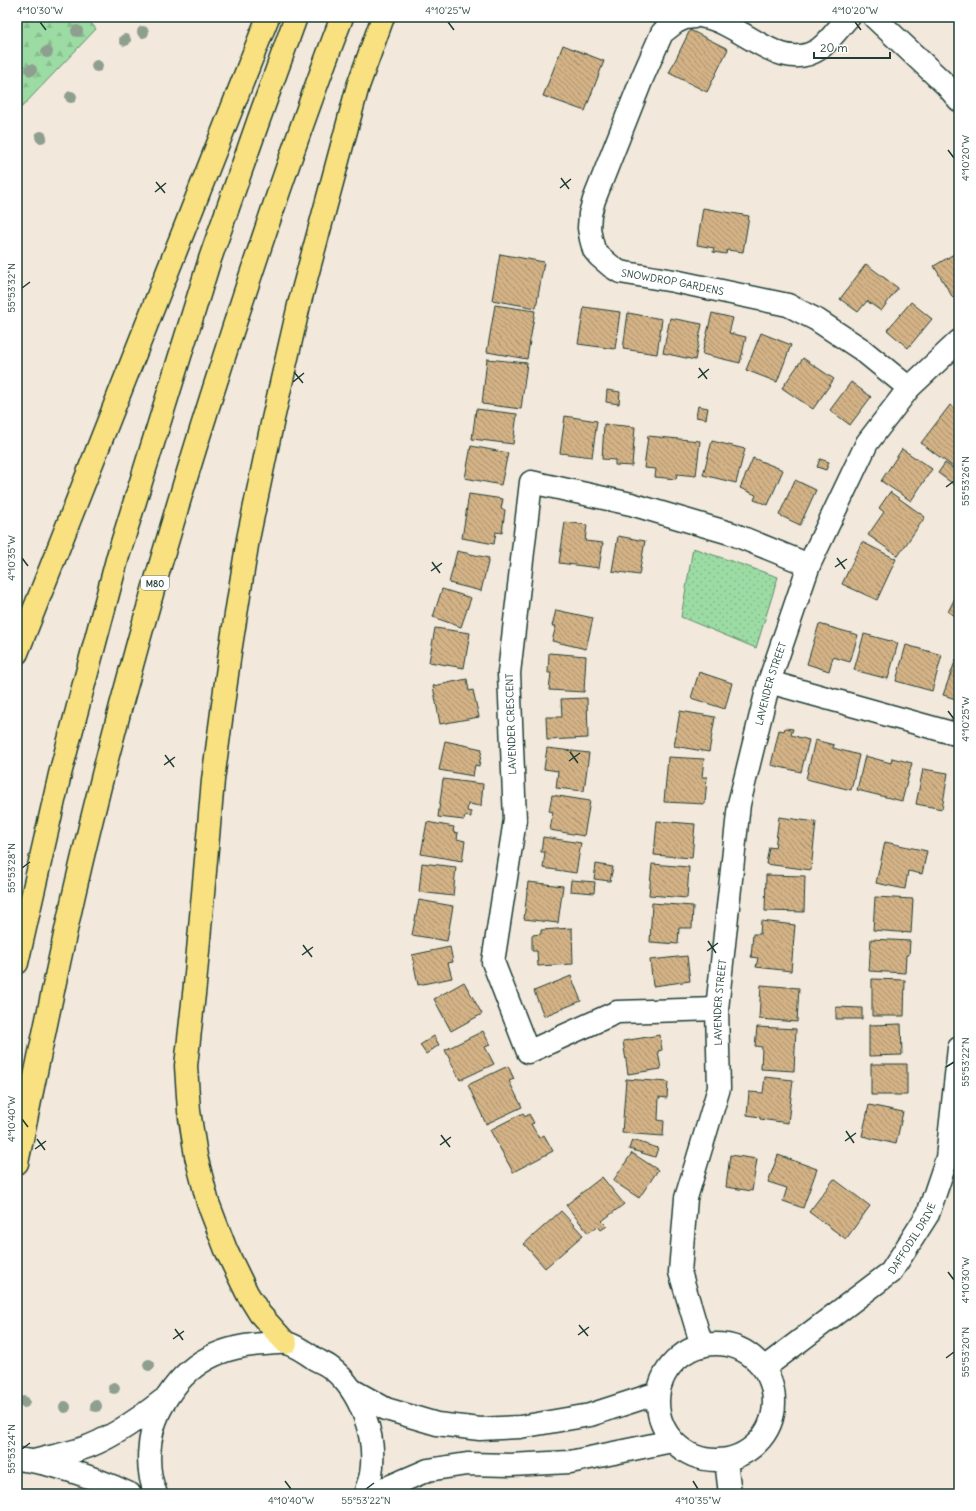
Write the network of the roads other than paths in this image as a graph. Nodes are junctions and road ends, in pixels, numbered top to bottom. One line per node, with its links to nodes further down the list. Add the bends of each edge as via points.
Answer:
1 (268, 17): 13 (highway)
2 (296, 17): 16 (highway, via 210,260 118,556 60,774)
3 (342, 17): 19 (highway, M80, via 298,134 250,275 167,537 74,894)
4 (383, 17): 20 (highway, via 358,86 299,305 248,540 213,780 186,1066 196,1156 208,1202 226,1250 247,1293 260,1314)
5 (704, 17): 6 (street, via 719,21 781,54 798,57 820,48)
6 (849, 17)
7 (874, 17): 9 (street)
8 (681, 19): 11 (street, SNOWDROP GARDENS, via 662,33 642,76 594,200 590,228 594,250 605,262 620,272 788,305 856,345)
9 (959, 100)
10 (959, 341): 11 (street, LAVENDER STREET)
11 (909, 388): 12 (street, LAVENDER STREET, via 867,443)
12 (809, 565): 14 (street, LAVENDER STREET); 17 (street, LAVENDER CRESCENT, via 733,534 631,504 532,482 509,674 515,820 493,962 528,1052 617,1012)
13 (17, 654)
14 (769, 682): 15 (street); 17 (street, LAVENDER STREET, via 739,804)
15 (959, 735)
16 (17, 963)
17 (718, 1009): 21 (street, LAVENDER STREET, via 719,1088 686,1198 680,1272)
18 (959, 1048): 22 (street, DAFFODIL DRIVE, via 947,1158 928,1214 891,1272)
19 (17, 1163)
20 (286, 1343): 23 (street, via 331,1368); 25 (street, via 244,1345 214,1354 188,1371)
21 (702, 1346): 22 (street, via 732,1346 750,1354); 24 (street, via 693,1348 676,1359 664,1375)
22 (764, 1368): 28 (street, via 772,1386 774,1405 770,1425 760,1441 744,1454)
23 (352, 1390): 24 (street, via 386,1409 437,1424 480,1428 520,1427 590,1415); 31 (street, via 366,1417 372,1445 371,1474)
24 (658, 1393): 26 (street, via 662,1427)
25 (166, 1397): 27 (street, via 144,1416 82,1449); 30 (street, via 154,1424 149,1455)
26 (672, 1441): 28 (street, via 687,1454 706,1460); 32 (street, via 570,1462 467,1464 428,1470)
27 (25, 1460): 29 (street, via 82,1475)
28 (726, 1460): 33 (street)
29 (130, 1494)
30 (156, 1494)
31 (365, 1494)
32 (376, 1494)
33 (730, 1494)

